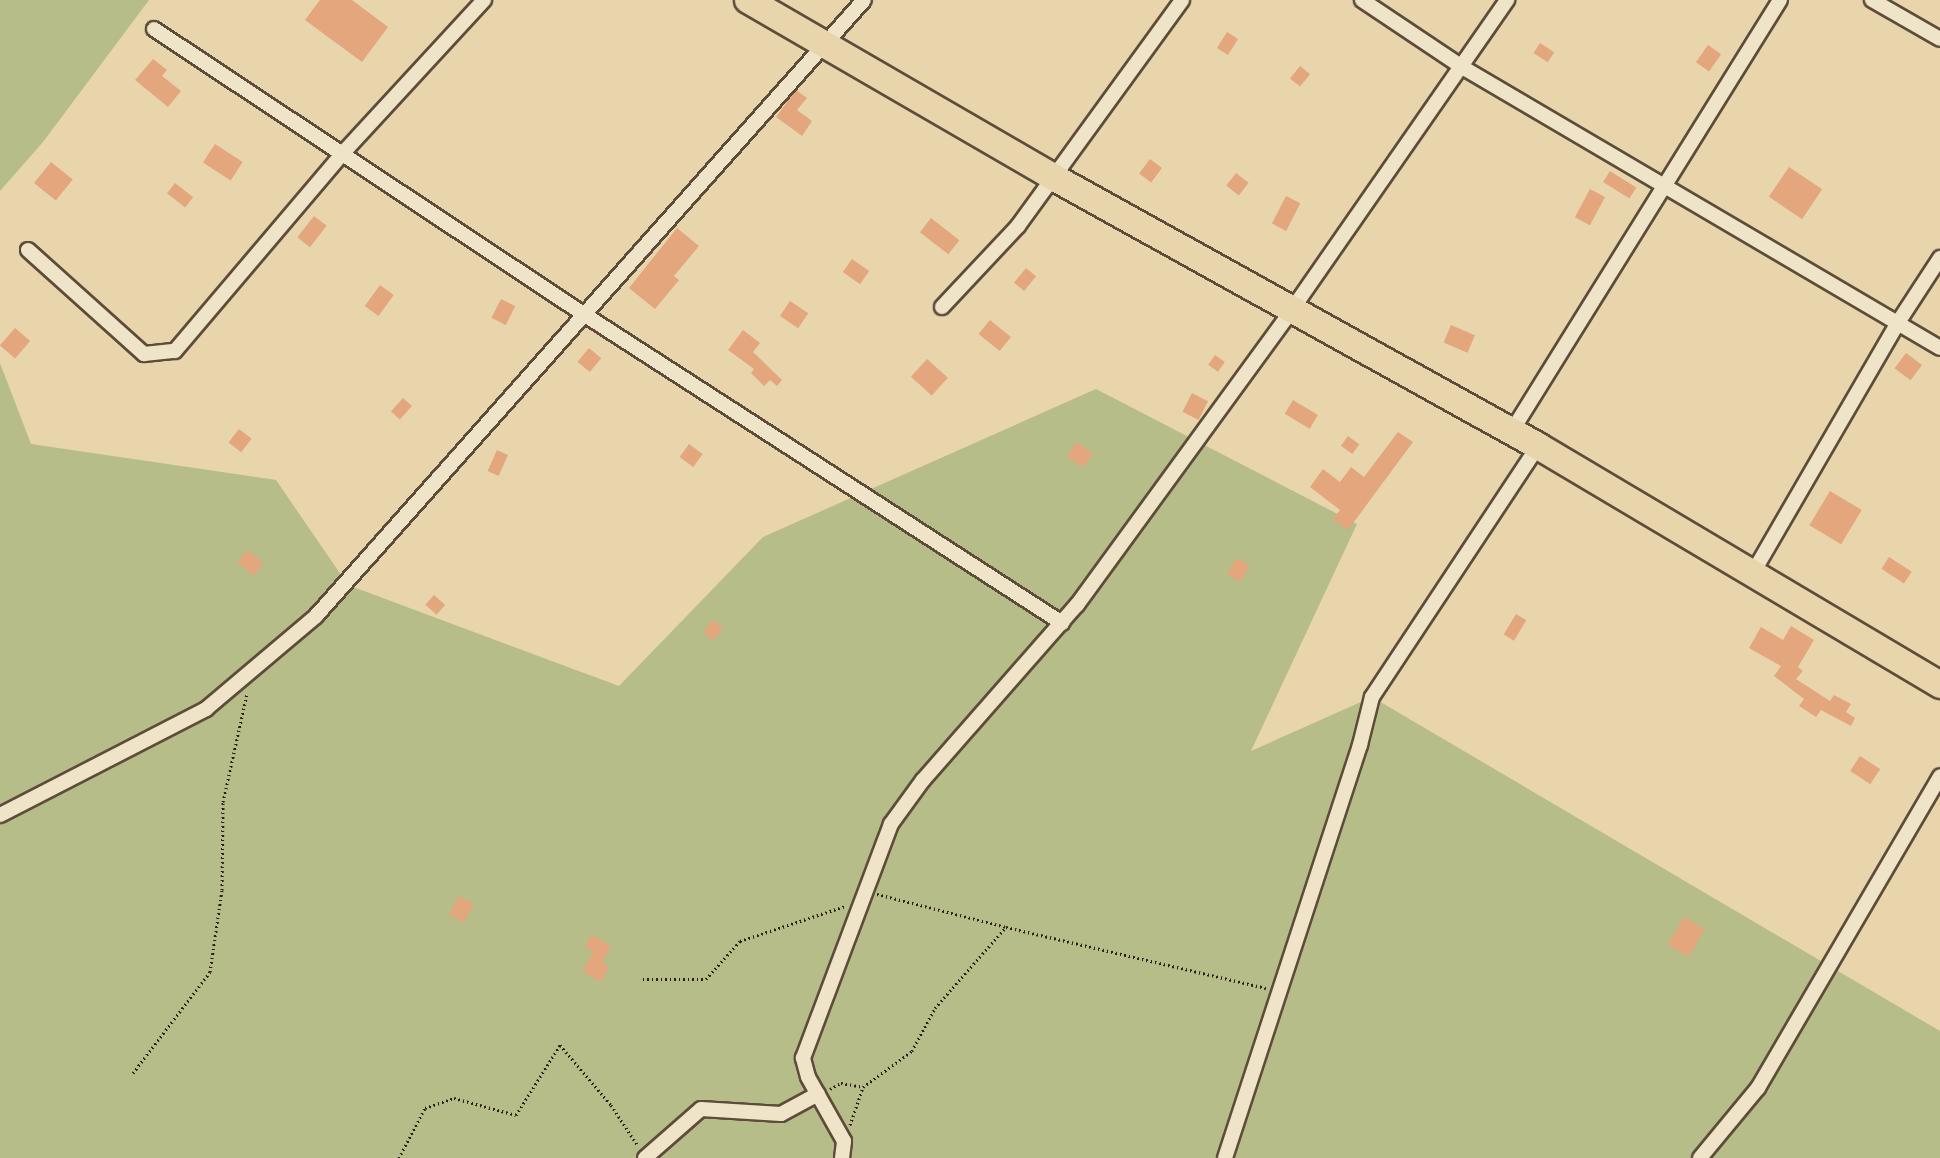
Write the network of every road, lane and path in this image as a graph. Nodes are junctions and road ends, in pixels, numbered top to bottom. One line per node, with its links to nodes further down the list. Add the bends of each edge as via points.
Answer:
1 (484, 0): 13 (street)
2 (748, 0): 11 (highway)
3 (864, 0): 11 (street)
4 (1182, 0): 14 (street)
5 (1362, 0): 12 (street)
6 (1507, 0): 12 (street)
7 (1780, 0): 15 (street)
8 (1872, 0): 10 (street)
9 (154, 29): 13 (street)
10 (1940, 39)
11 (823, 45): 14 (highway); 20 (street)
12 (1462, 67): 15 (street); 19 (street)
13 (341, 155): 16 (street, via 175,351 144,354); 20 (street)
14 (1053, 177): 18 (street, via 1018,226); 19 (highway)
15 (1661, 186): 21 (street); 23 (street)
16 (28, 250)
17 (1940, 258): 21 (street)
18 (942, 307)
19 (1291, 311): 23 (highway); 26 (street)
20 (585, 315): 26 (street); 27 (street, via 316,616)
21 (1897, 324): 22 (street); 25 (street)
22 (1940, 348)
23 (1510, 434): 24 (highway)
24 (1539, 446): 25 (highway); 34 (street, via 1372,697)
25 (1754, 571): 28 (highway)
26 (1062, 623): 31 (street, via 923,780 891,824)
27 (256, 666): 30 (street, via 206,709); 35 (path, via 238,720 223,802 222,890 210,972)
28 (1940, 685)
29 (1940, 776): 43 (street, via 1758,1088)
30 (0, 815)
31 (867, 891): 32 (path); 33 (path, via 842,908 740,941 706,979); 37 (street, via 802,1058)
32 (1006, 927): 34 (path); 36 (path, via 935,1008 912,1051)
33 (643, 979)
34 (1280, 992): 42 (street)
35 (133, 1073)
36 (862, 1087): 37 (path, via 841,1083); 38 (path)
37 (818, 1094): 38 (street); 40 (street, via 781,1114 701,1109)
38 (844, 1141): 41 (street)
39 (399, 1158): 40 (path, via 425,1108 454,1098 516,1115 560,1046 611,1105)
40 (645, 1158)
41 (842, 1158)
42 (1225, 1158)
43 (1700, 1158)

